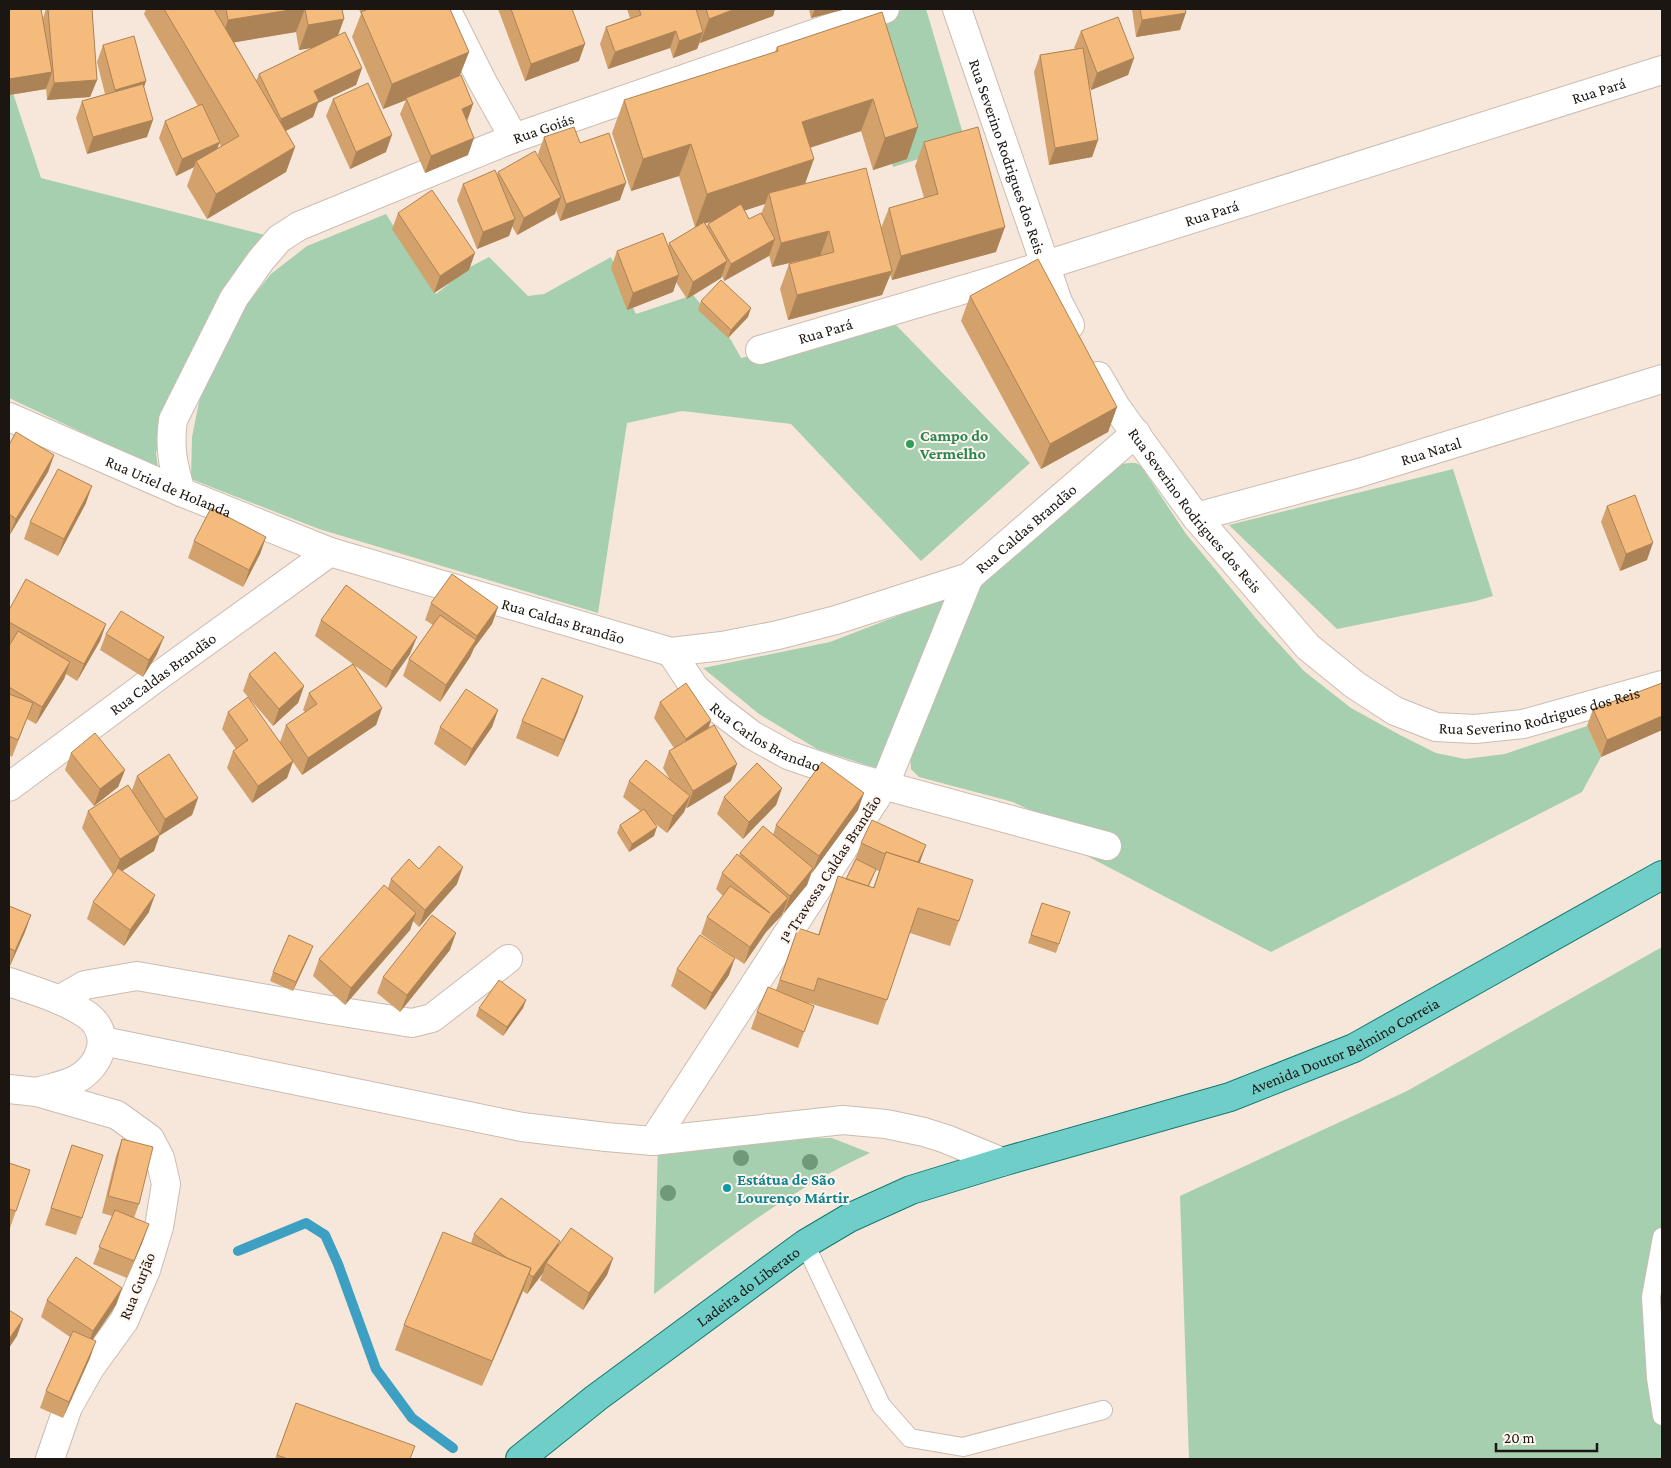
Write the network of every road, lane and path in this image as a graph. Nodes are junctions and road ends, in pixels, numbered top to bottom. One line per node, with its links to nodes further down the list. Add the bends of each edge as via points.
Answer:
1 (446, 9): 5 (street)
2 (886, 9): 5 (street, Rua Goiás)
3 (957, 9): 6 (street, Rua Severino Rodrigues dos Reis)
4 (1662, 70): 6 (street, Rua Pará)
5 (514, 138): 11 (street, Rua Goiás, via 299,226 279,240 234,298 173,420 170,438 172,463)
6 (1046, 264): 7 (street, Rua Pará); 10 (street, Rua Severino Rodrigues dos Reis, via 1058,302 1084,351 1116,407)
7 (760, 350)
8 (1662, 379): 12 (street, Rua Natal, via 1358,472)
9 (9, 417): 11 (street, Rua Uriel de Holanda)
10 (1136, 433): 12 (street, Rua Severino Rodrigues dos Reis); 14 (street, Rua Caldas Brandão)
11 (181, 492): 13 (street, Rua Uriel de Holanda)
12 (1196, 517): 16 (street, Rua Severino Rodrigues dos Reis, via 1308,647 1395,711 1436,727 1475,729 1523,724)
13 (330, 552): 15 (street, Rua Caldas Brandão); 18 (street, Rua Caldas Brandão)
14 (969, 577): 15 (street, Rua Caldas Brandão, via 778,635); 17 (street, 1ª Travessa Caldas Brandão)
15 (671, 652): 17 (street, Rua Carlos Brandao, via 694,686 752,735 788,755 846,775)
16 (1662, 685)
17 (885, 784): 19 (street); 27 (street, 1ª Travessa Caldas Brandão)
18 (9, 787)
19 (1107, 846)
20 (1662, 875): 28 (main road, Avenida Doutor Belmino Correia, via 1354,1048 1230,1097)
21 (508, 959): 23 (street, via 432,1018 412,1023 137,976 85,985)
22 (9, 982): 23 (street)
23 (59, 1000): 24 (street, via 89,1016)
24 (103, 1041): 26 (street, via 92,1067 77,1079); 27 (street, via 522,1126 606,1138)
25 (9, 1089): 26 (street)
26 (37, 1092): 33 (street, Rua Gurjão, via 118,1115 150,1138 160,1158 166,1184 159,1227 146,1270 124,1321 90,1368 68,1407)
27 (653, 1140): 28 (street, via 843,1120 924,1132)
28 (1002, 1162): 30 (main road, Ladeira do Liberato, via 911,1190 849,1218)
29 (1662, 1237): 32 (lane, via 1651,1296 1656,1378)
30 (805, 1244): 31 (lane, via 881,1405 910,1438 963,1447); 34 (main road, Ladeira do Liberato, via 596,1398)
31 (1103, 1410)
32 (1662, 1416)
33 (50, 1459)
34 (520, 1459)

